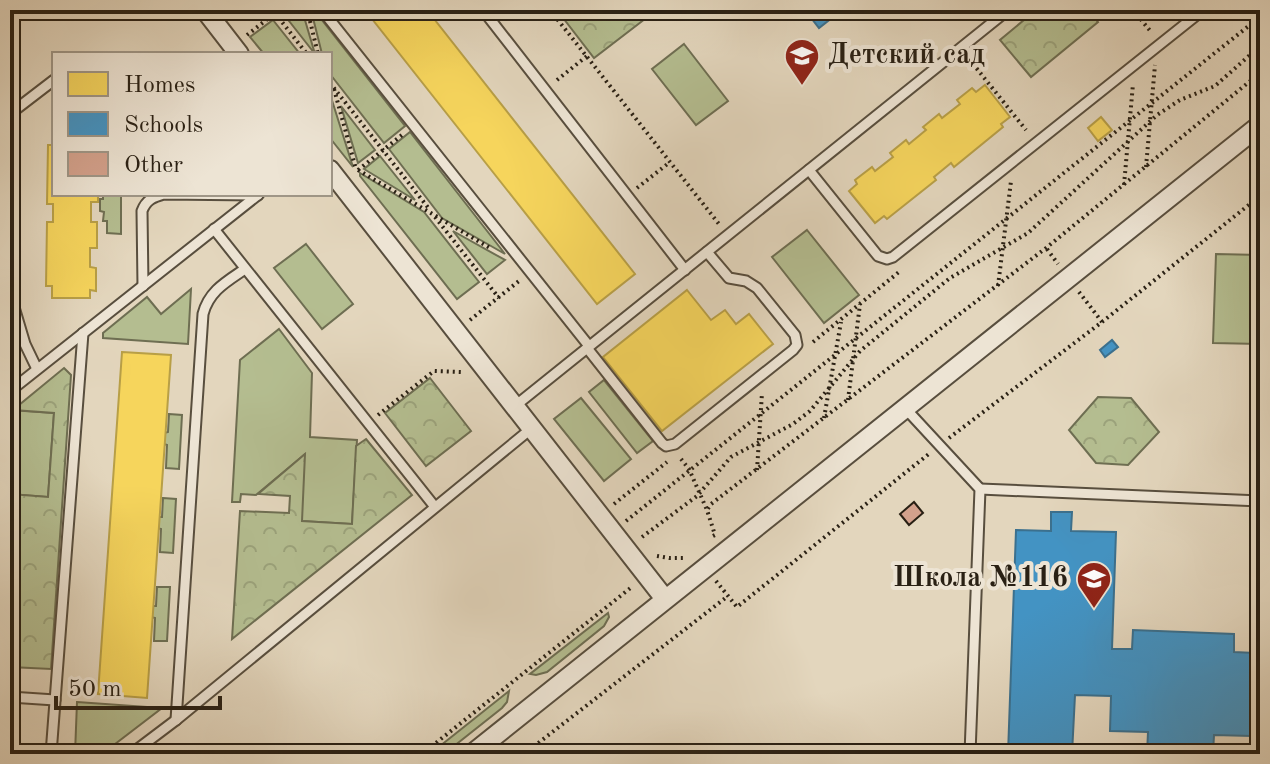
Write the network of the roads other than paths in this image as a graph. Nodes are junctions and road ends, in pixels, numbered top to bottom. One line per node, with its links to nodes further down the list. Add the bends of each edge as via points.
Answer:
1 (322, 10): 20 (lane)
2 (483, 10): 17 (lane)
3 (1008, 10): 10 (lane)
4 (1203, 10): 10 (lane, via 893,257 878,256)
5 (207, 11): 6 (street)
6 (242, 45)
7 (52, 82): 8 (lane)
8 (10, 113): 21 (lane, via 14,307)
9 (1260, 125): 24 (street)
10 (809, 170): 15 (lane)
11 (332, 173): 23 (street)
12 (157, 196): 18 (lane, via 142,211)
13 (256, 196): 14 (lane)
14 (214, 229): 16 (lane); 18 (lane)
15 (707, 252): 17 (lane); 20 (lane, via 729,278 757,288 795,335 793,350 666,446)
16 (245, 269): 28 (lane); 32 (lane, via 214,291 203,314)
17 (685, 270): 20 (lane)
18 (143, 286): 19 (lane)
19 (83, 333): 21 (lane); 31 (lane)
20 (588, 347): 23 (lane)
21 (37, 369): 22 (lane)
22 (10, 391)
23 (515, 406): 25 (street)
24 (905, 408): 26 (lane); 29 (street)
25 (532, 428): 28 (lane); 29 (street)
26 (980, 489): 27 (lane); 36 (lane)
27 (1260, 501)
28 (435, 507): 32 (lane)
29 (665, 599): 35 (street)
30 (10, 697): 31 (lane)
31 (55, 700): 33 (lane)
32 (176, 720): 34 (lane)
33 (51, 754)
34 (131, 754)
35 (472, 754)
36 (970, 754)

